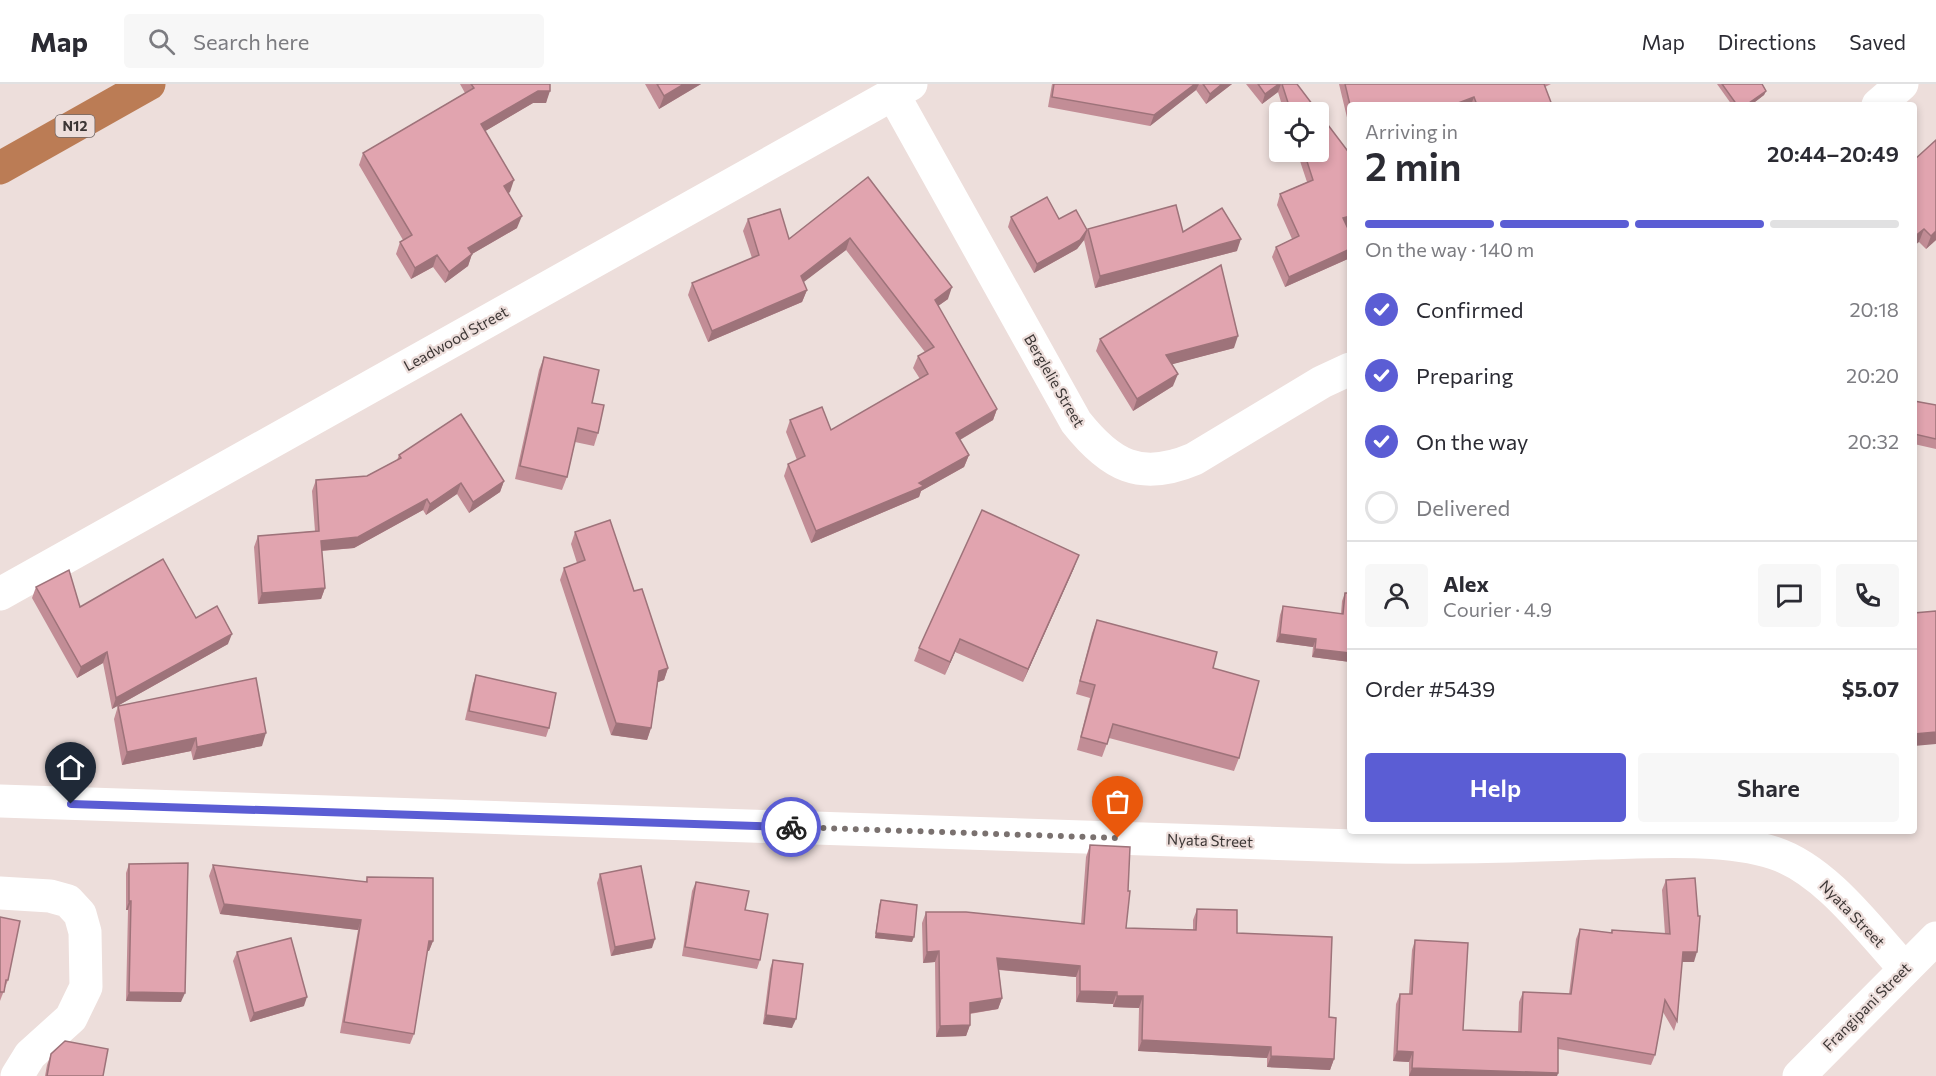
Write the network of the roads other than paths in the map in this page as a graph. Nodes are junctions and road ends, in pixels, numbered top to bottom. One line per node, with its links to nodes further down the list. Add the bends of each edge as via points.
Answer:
1 (149, 84): 5 (highway, N12)
2 (1902, 84): 4 (street)
3 (902, 89): 6 (street, Berglelie Street, via 1076,422 1108,457 1129,467 1175,468); 7 (street, Leadwood Street)
4 (1881, 102)
5 (0, 168)
6 (1347, 370)
7 (0, 594)
8 (0, 801): 11 (street, Nyata Street, via 1404,848 1650,842 1732,846 1775,853 1804,867 1831,889)
9 (0, 893): 12 (street, via 50,896 68,902 80,914 85,932 86,987 71,1018 30,1055)
10 (1936, 938): 11 (street, Frangipani Street)
11 (1905, 969): 13 (street, Frangipani Street)
12 (17, 1076)
13 (1799, 1076)

